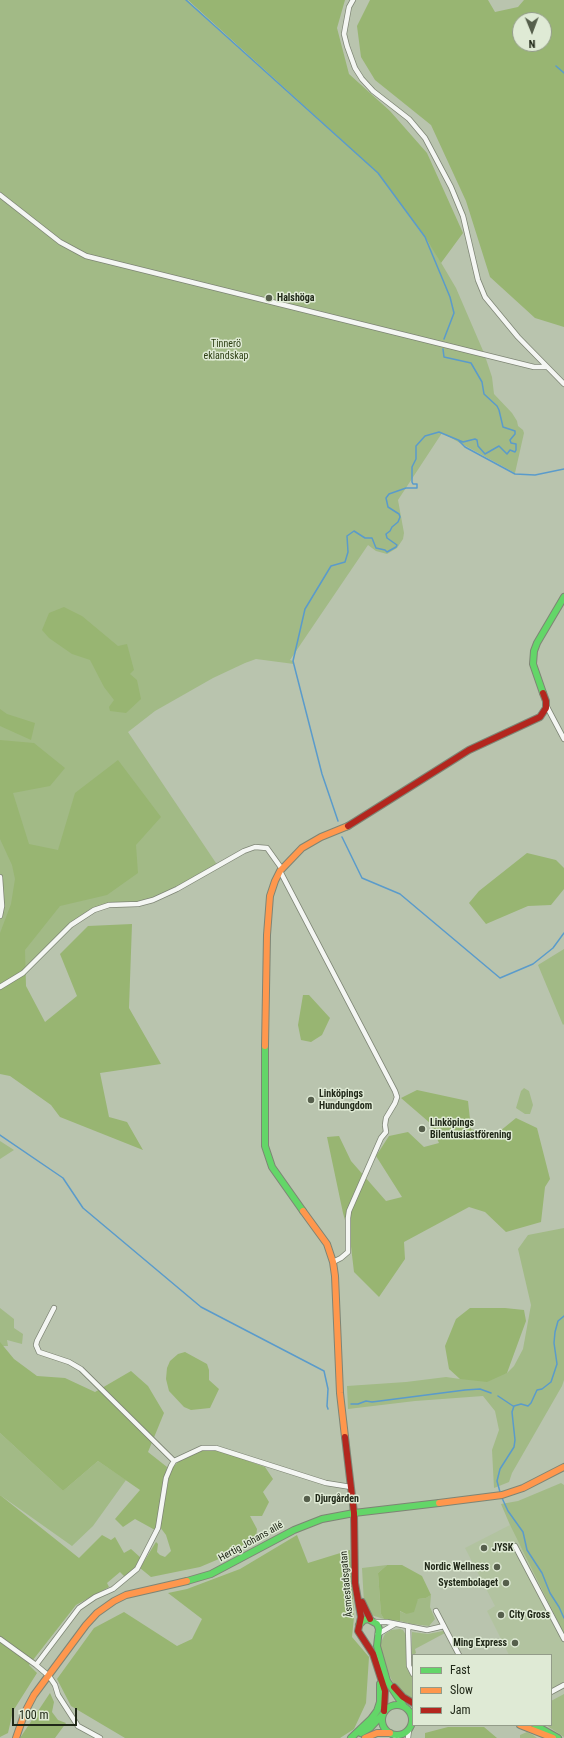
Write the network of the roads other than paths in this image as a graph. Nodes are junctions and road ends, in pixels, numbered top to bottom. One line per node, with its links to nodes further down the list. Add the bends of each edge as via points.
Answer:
1 (353, 0): 3 (street, via 349,7 344,34 355,68 373,91 409,119 425,138 463,216 478,280 485,297 509,328)
2 (0, 194): 3 (street, via 60,242 86,256 534,367)
3 (547, 367): 4 (street)
4 (564, 384)
5 (564, 597): 6 (street, via 534,651 533,664)
6 (546, 705): 7 (street); 8 (street, via 540,717 469,750 361,819 312,842 294,855)
7 (564, 739)
8 (281, 870): 11 (street, via 267,848 255,847 153,900 138,904 109,905 94,910 75,922 23,972); 12 (street, via 268,904 264,1140 272,1167 326,1244); 12 (street, via 397,1097 386,1118 386,1132 382,1135 349,1211 348,1252)
9 (0, 877): 10 (street)
10 (0, 916)
11 (0, 986)
12 (333, 1262): 16 (street, via 339,1380)
13 (54, 1308): 14 (street, via 37,1341 39,1352 69,1362 86,1374)
14 (174, 1461): 16 (street, via 202,1448 216,1448 326,1483); 30 (street, via 166,1478 158,1528 138,1569 113,1589 79,1608)
15 (564, 1466): 17 (street, Hertig Johans allé, via 508,1493)
16 (351, 1487): 17 (street)
17 (354, 1515): 20 (street, Åsmestadsgatan, via 360,1592 363,1606); 22 (street, Åsmestadsgatan, via 354,1571 360,1611); 33 (street, Hertig Johans allé, via 330,1516 304,1525 211,1574 126,1595 114,1601 92,1618)
18 (515, 1546): 28 (street)
19 (436, 1611): 24 (street)
20 (372, 1621): 21 (street); 22 (street, via 364,1620); 25 (street, via 378,1628)
21 (396, 1624): 23 (street); 25 (street)
22 (359, 1625): 26 (street, via 359,1633)
23 (408, 1626): 24 (street, via 427,1630); 32 (street, via 409,1666)
24 (444, 1626): 29 (street)
25 (377, 1634): 26 (street, via 371,1639); 31 (street, via 377,1646)
26 (363, 1638): 34 (street, via 373,1654)
27 (0, 1639): 30 (street)
28 (564, 1639)
29 (458, 1654)
30 (36, 1665): 33 (street)
31 (385, 1672): 37 (street, via 398,1693); 38 (street, via 390,1687)
32 (412, 1672)
33 (49, 1676): 45 (street, Hertig Johans allé, via 27,1707); 46 (street, via 78,1726)
34 (380, 1678): 39 (street, via 386,1697); 47 (street, via 380,1702 377,1711)
35 (564, 1685): 36 (street)
36 (552, 1691)
37 (412, 1701)
38 (408, 1708): 39 (street, via 393,1705); 43 (street, via 412,1719)
39 (384, 1713): 44 (street, via 382,1725); 47 (street, via 370,1728)
40 (414, 1726): 43 (street)
41 (523, 1726): 50 (street)
42 (538, 1726): 51 (street)
43 (409, 1729): 44 (street, via 403,1734); 49 (street)
44 (393, 1735): 48 (street, via 377,1734)
45 (16, 1738)
46 (100, 1738)
47 (352, 1738)
48 (365, 1738)
49 (408, 1738)
50 (553, 1738)
51 (558, 1738)

